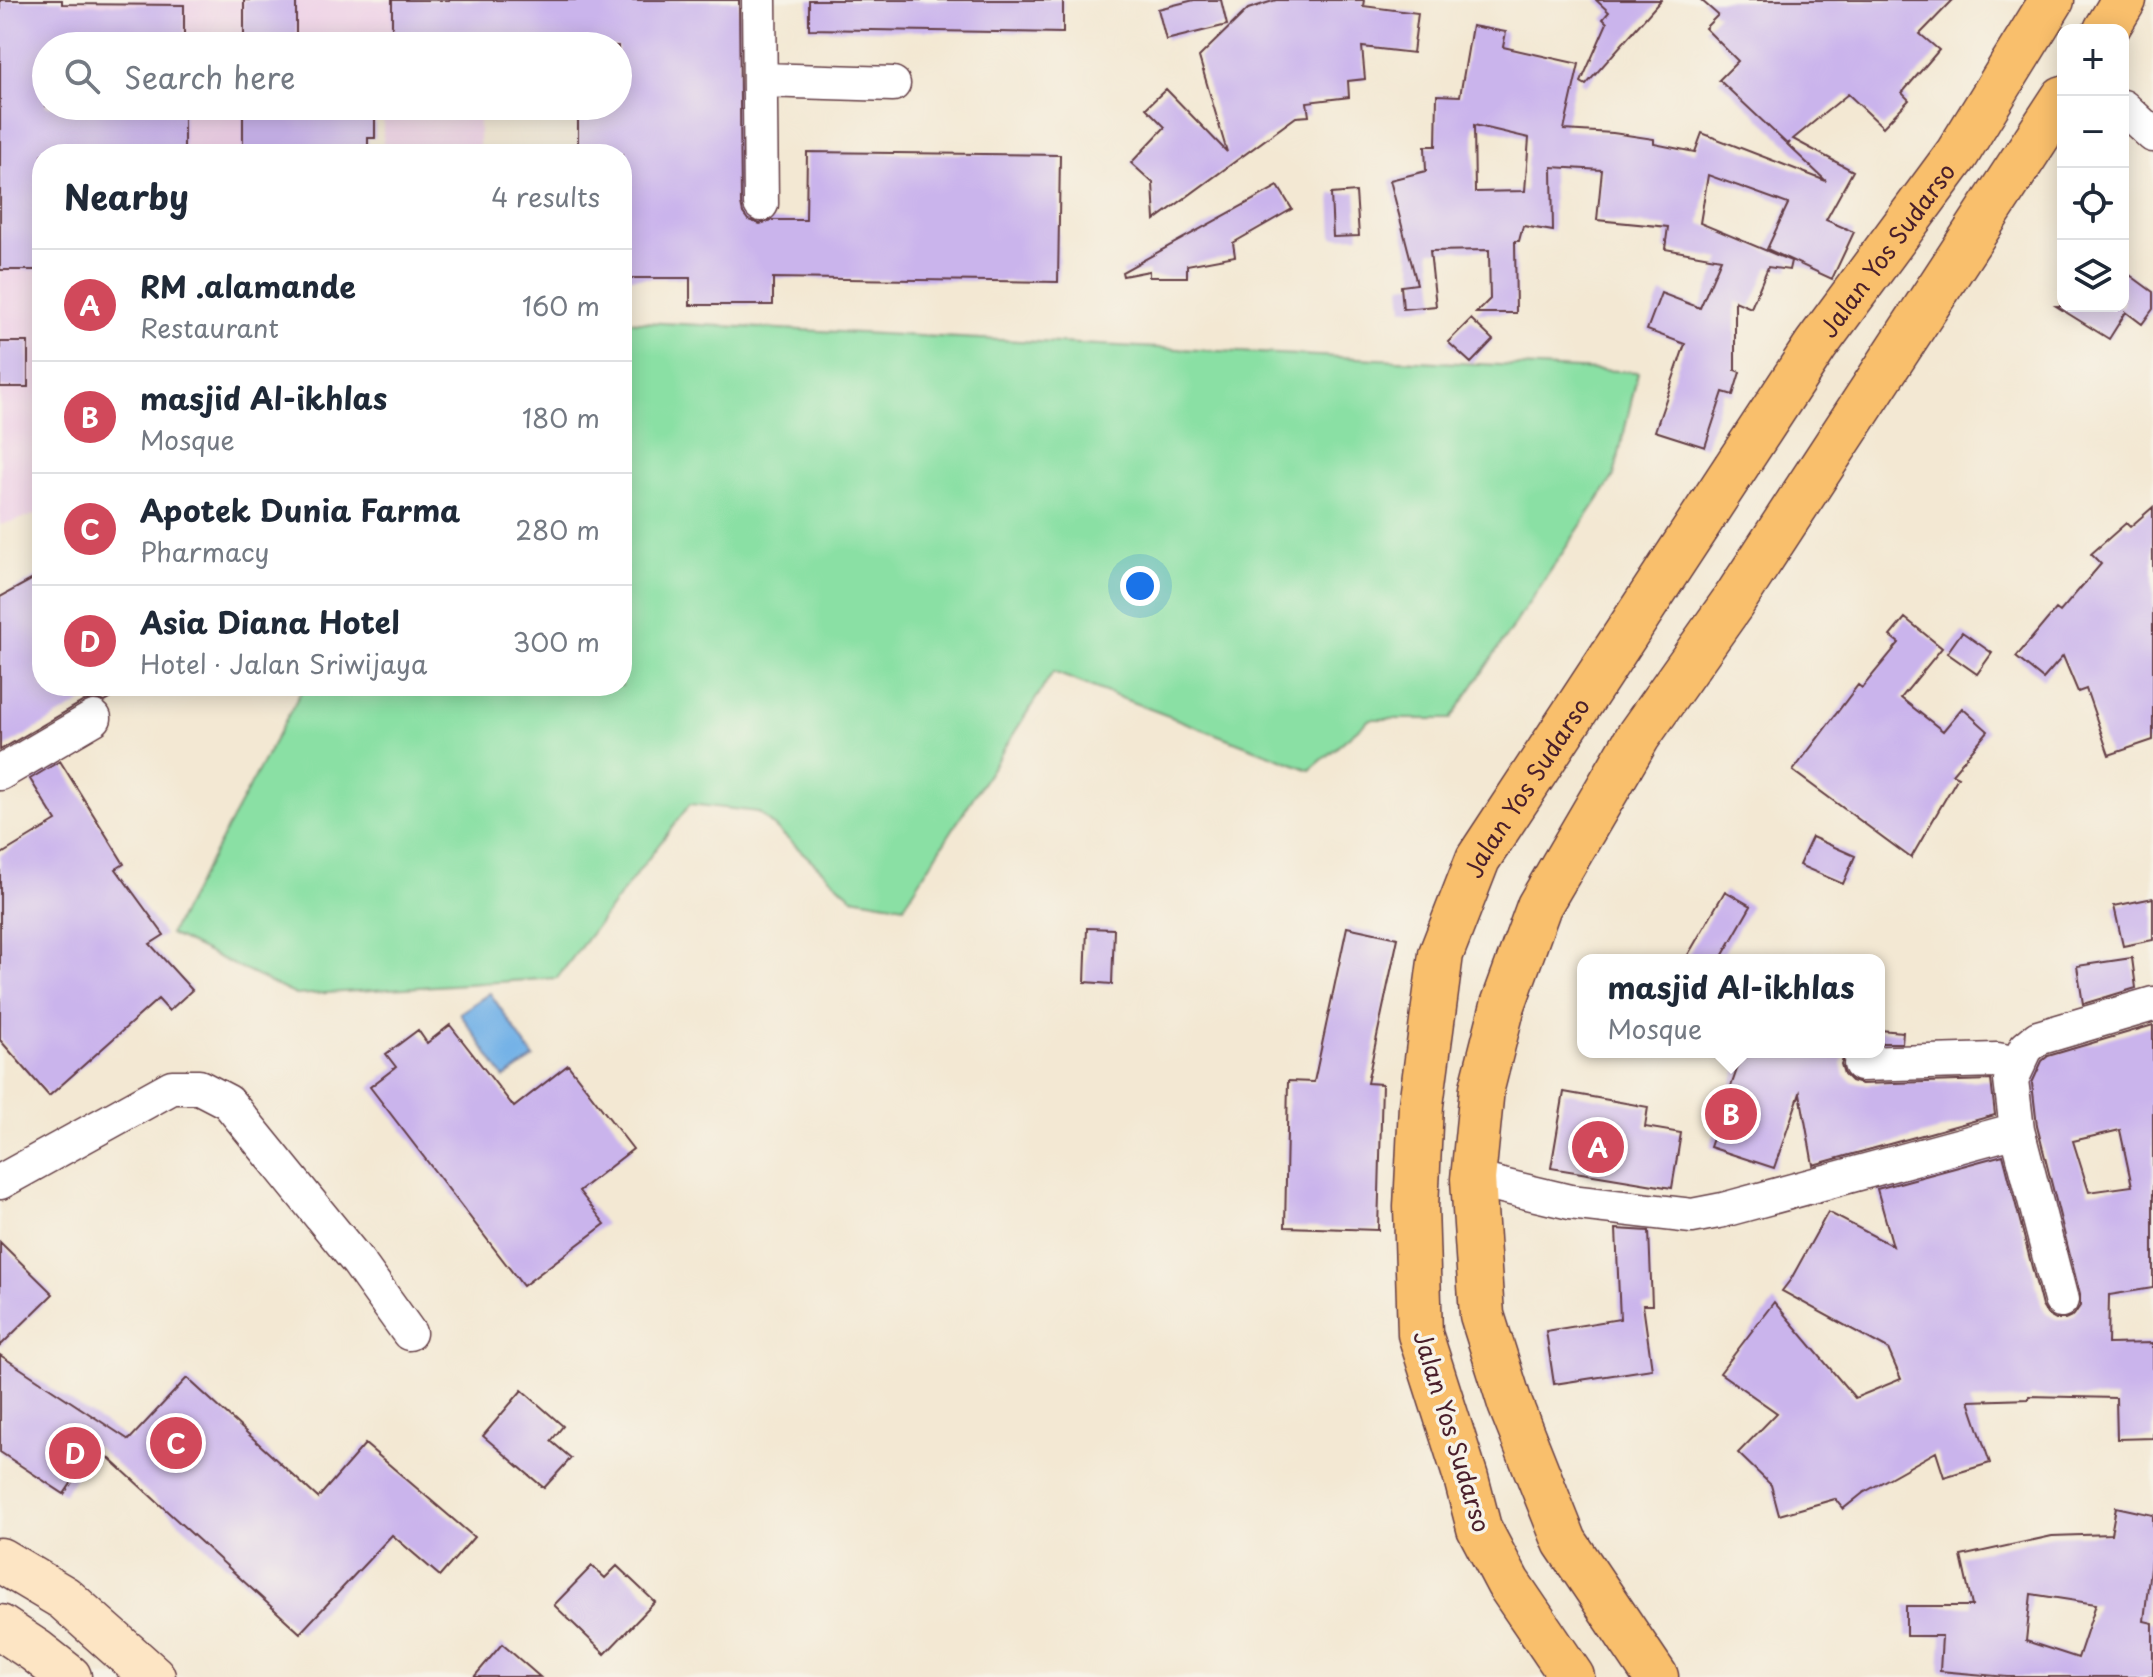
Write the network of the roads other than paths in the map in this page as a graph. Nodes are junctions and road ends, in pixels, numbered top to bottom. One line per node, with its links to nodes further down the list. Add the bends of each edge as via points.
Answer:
1 (759, 0): 5 (street)
2 (2052, 0): 11 (main road, Jalan Yos Sudarso, via 1957,154)
3 (2124, 0): 4 (main road)
4 (2110, 24)
5 (761, 80): 6 (street); 10 (street)
6 (893, 84)
7 (2057, 107): 12 (main road)
8 (2129, 113): 9 (street)
9 (2153, 135)
10 (761, 204)
11 (1843, 309): 12 (main road); 27 (main road, Jalan Yos Sudarso, via 1478,859 1441,954 1421,1105 1416,1207 1420,1334 1479,1528 1508,1583)
12 (1897, 353): 19 (main road, via 1639,735 1539,906 1503,1005 1482,1088)
13 (94, 718): 14 (street)
14 (0, 773)
15 (2153, 1004): 17 (street, via 2038,1038)
16 (1861, 1064): 17 (street)
17 (2018, 1064): 18 (street, via 2011,1080)
18 (2017, 1130): 19 (street, via 1692,1216 1570,1202); 21 (street)
19 (1473, 1179): 28 (main road, via 1482,1315 1510,1404 1565,1542)
20 (1, 1180): 22 (street, via 172,1087 199,1087 228,1102)
21 (2061, 1300)
22 (409, 1333)
23 (0, 1560): 26 (main road, via 64,1598)
24 (0, 1627): 25 (main road)
25 (69, 1677)
26 (153, 1677)
27 (1572, 1677)
28 (1656, 1677)

